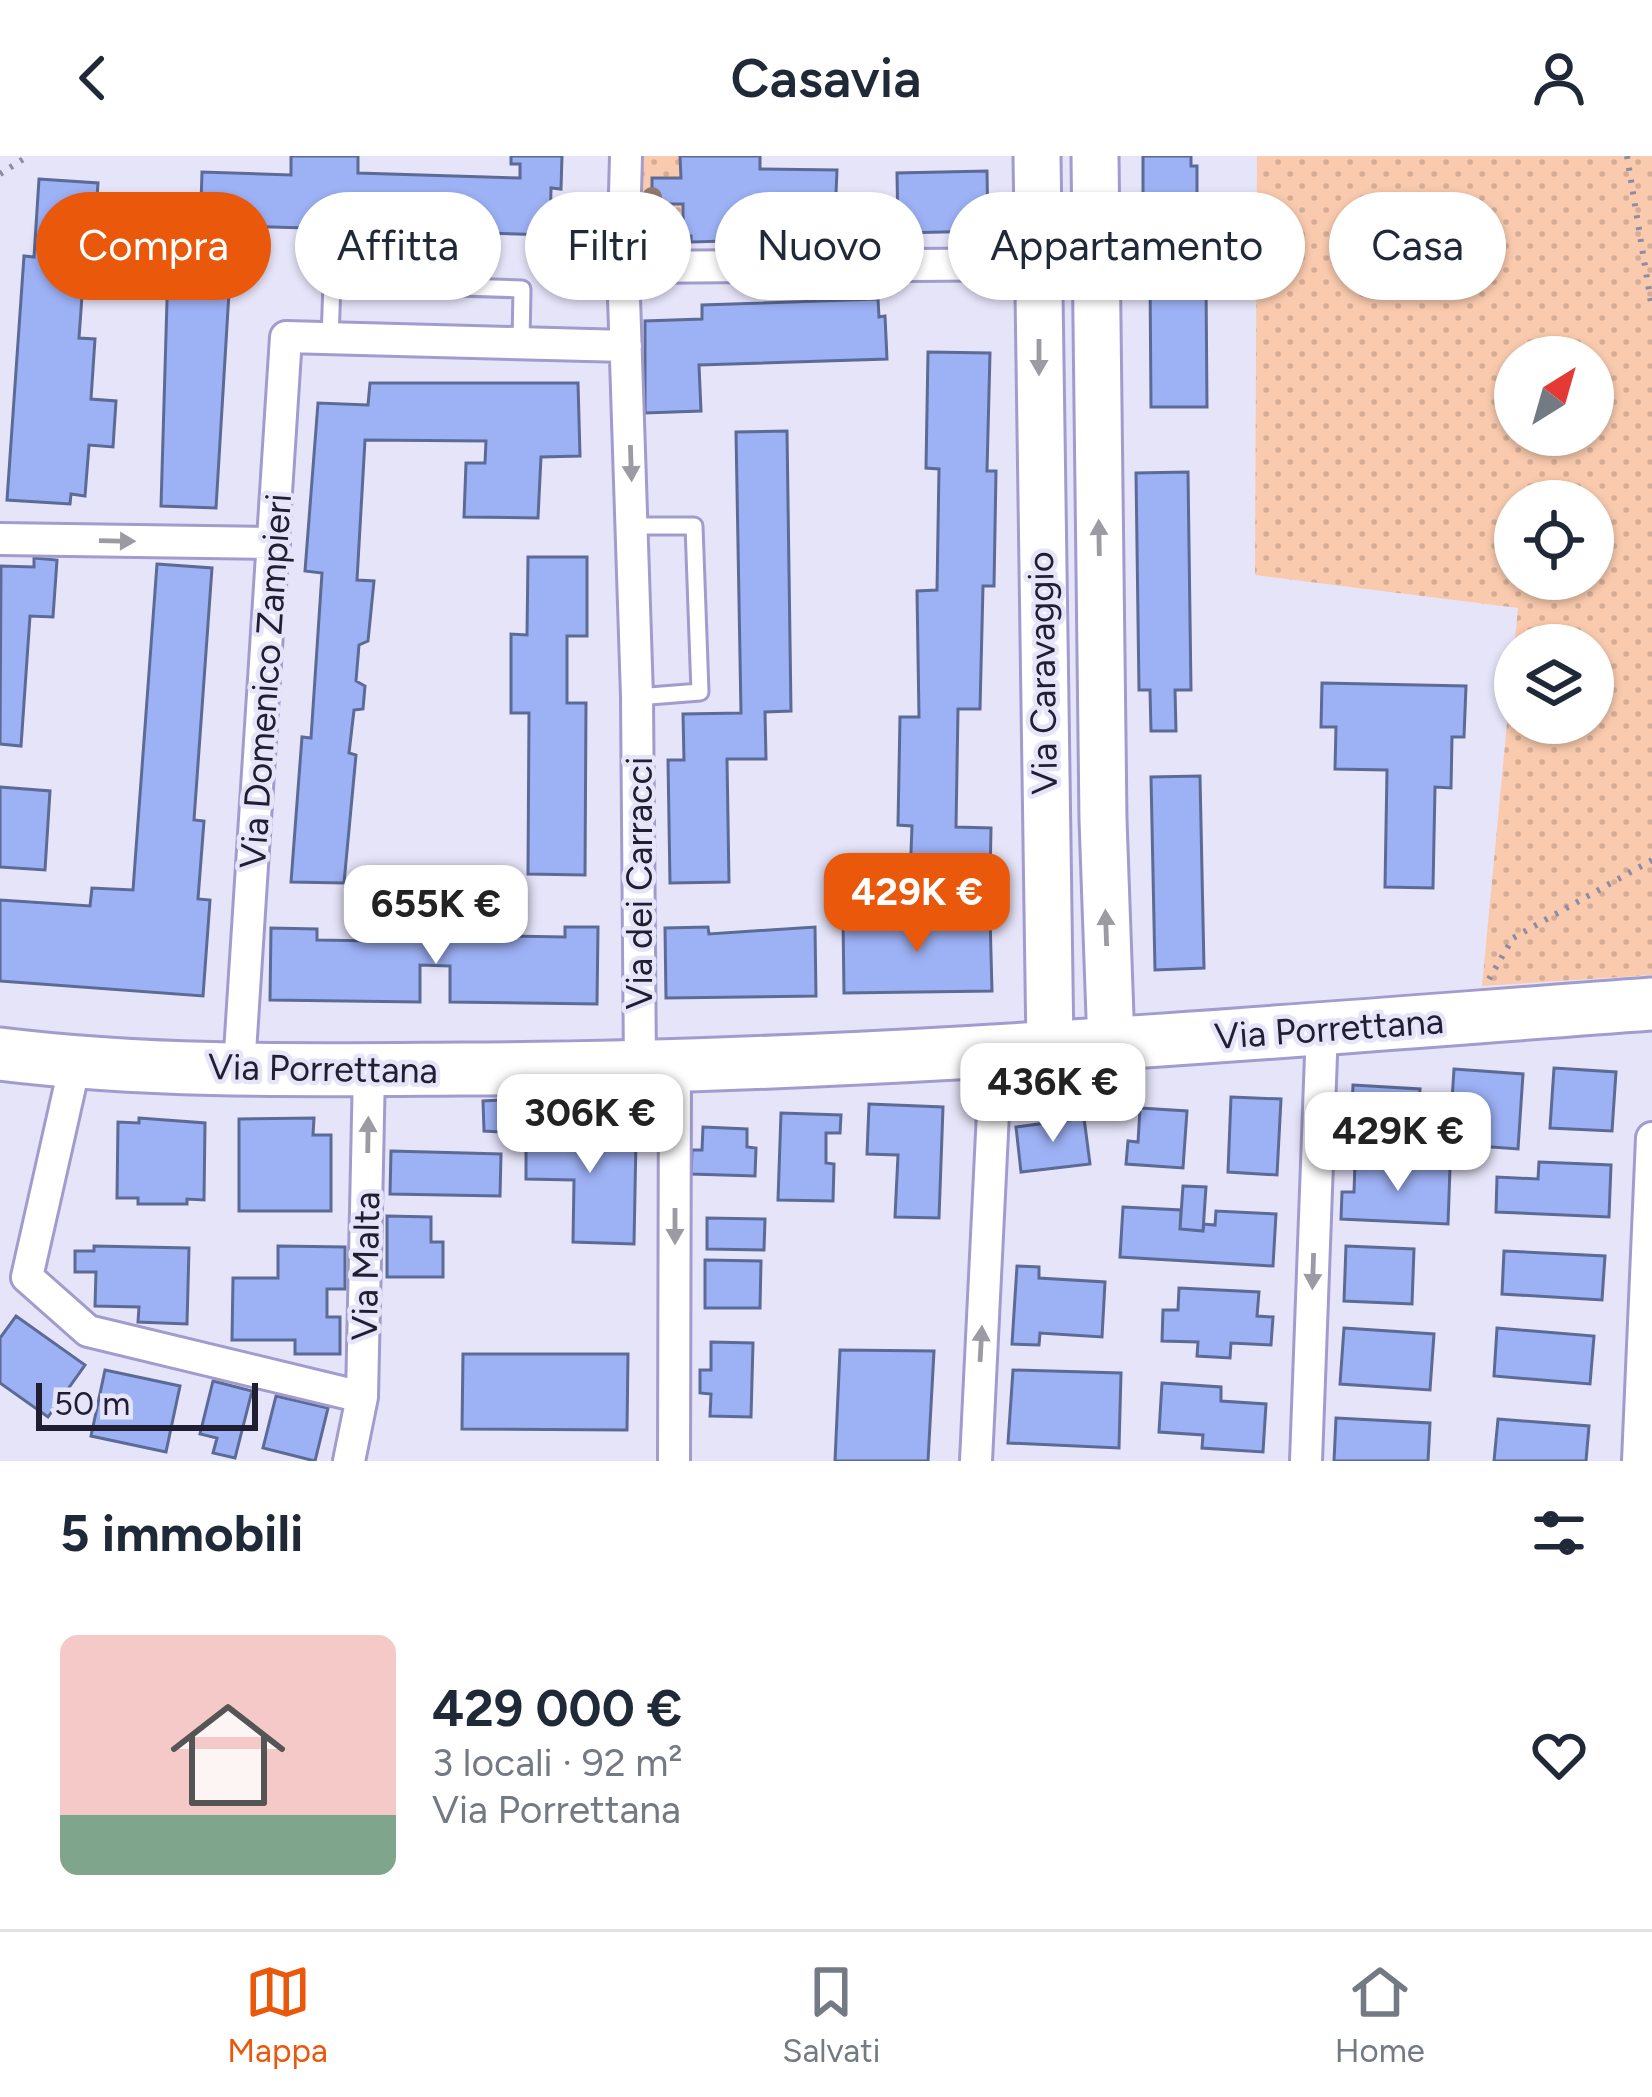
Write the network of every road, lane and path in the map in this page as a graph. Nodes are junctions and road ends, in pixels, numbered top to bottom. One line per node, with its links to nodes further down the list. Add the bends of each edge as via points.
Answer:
1 (28, 156): 6 (path)
2 (626, 156): 7 (street, Via dei Carracci)
3 (1036, 156): 8 (main road, Via Caravaggio)
4 (1095, 156): 18 (main road, Via Caravaggio)
5 (1627, 156): 13 (path)
6 (0, 174)
7 (625, 192)
8 (1037, 192)
9 (948, 265): 10 (street)
10 (691, 267)
11 (624, 300): 16 (street, Via dei Carracci)
12 (1039, 300): 17 (main road, Via Caravaggio, one-way to 17)
13 (1652, 310)
14 (330, 339): 15 (street, Via Domenico Zampieri); 15 (lane, via 332,283 522,289); 21 (street, Via Domenico Zampieri, via 286,337)
15 (521, 343): 16 (street, Via Domenico Zampieri)
16 (626, 346): 19 (street, Via dei Carracci, one-way to 19)
17 (1039, 442): 18 (main road); 28 (main road, Via Caravaggio)
18 (1098, 445): 27 (main road, Via Caravaggio, one-way to 18)
19 (634, 526): 22 (street, Via dei Carracci); 22 (lane, via 694,526 700,692)
20 (0, 539): 21 (street, one-way to 21)
21 (274, 543): 32 (street, Via Domenico Zampieri)
22 (638, 697): 33 (street, Via dei Carracci, via 639,1016)
23 (1652, 860): 25 (path, via 1513,938)
24 (1652, 1004): 25 (main road, Via Porrettana)
25 (1466, 1018): 26 (main road, Via Porrettana)
26 (1322, 1028): 27 (main road, Via Porrettana); 40 (street, one-way to 40)
27 (1111, 1045): 28 (main road, Via Porrettana)
28 (1050, 1048): 29 (main road, Via Porrettana)
29 (996, 1052): 33 (main road, Via Porrettana); 39 (street, one-way to 29)
30 (0, 1054): 31 (main road, Via Porrettana)
31 (74, 1064): 32 (main road, Via Porrettana); 36 (street, via 27,1276 88,1331)
32 (239, 1068): 34 (main road, Via Porrettana)
33 (658, 1068): 34 (main road, Via Porrettana); 38 (street, Via dei Carracci, one-way to 38)
34 (369, 1070): 36 (street, Via Malta, one-way to 34)
35 (1652, 1138): 41 (street)
36 (362, 1397): 37 (street, Via Malta)
37 (349, 1461)
38 (674, 1461)
39 (976, 1461)
40 (1306, 1461)
41 (1638, 1461)

